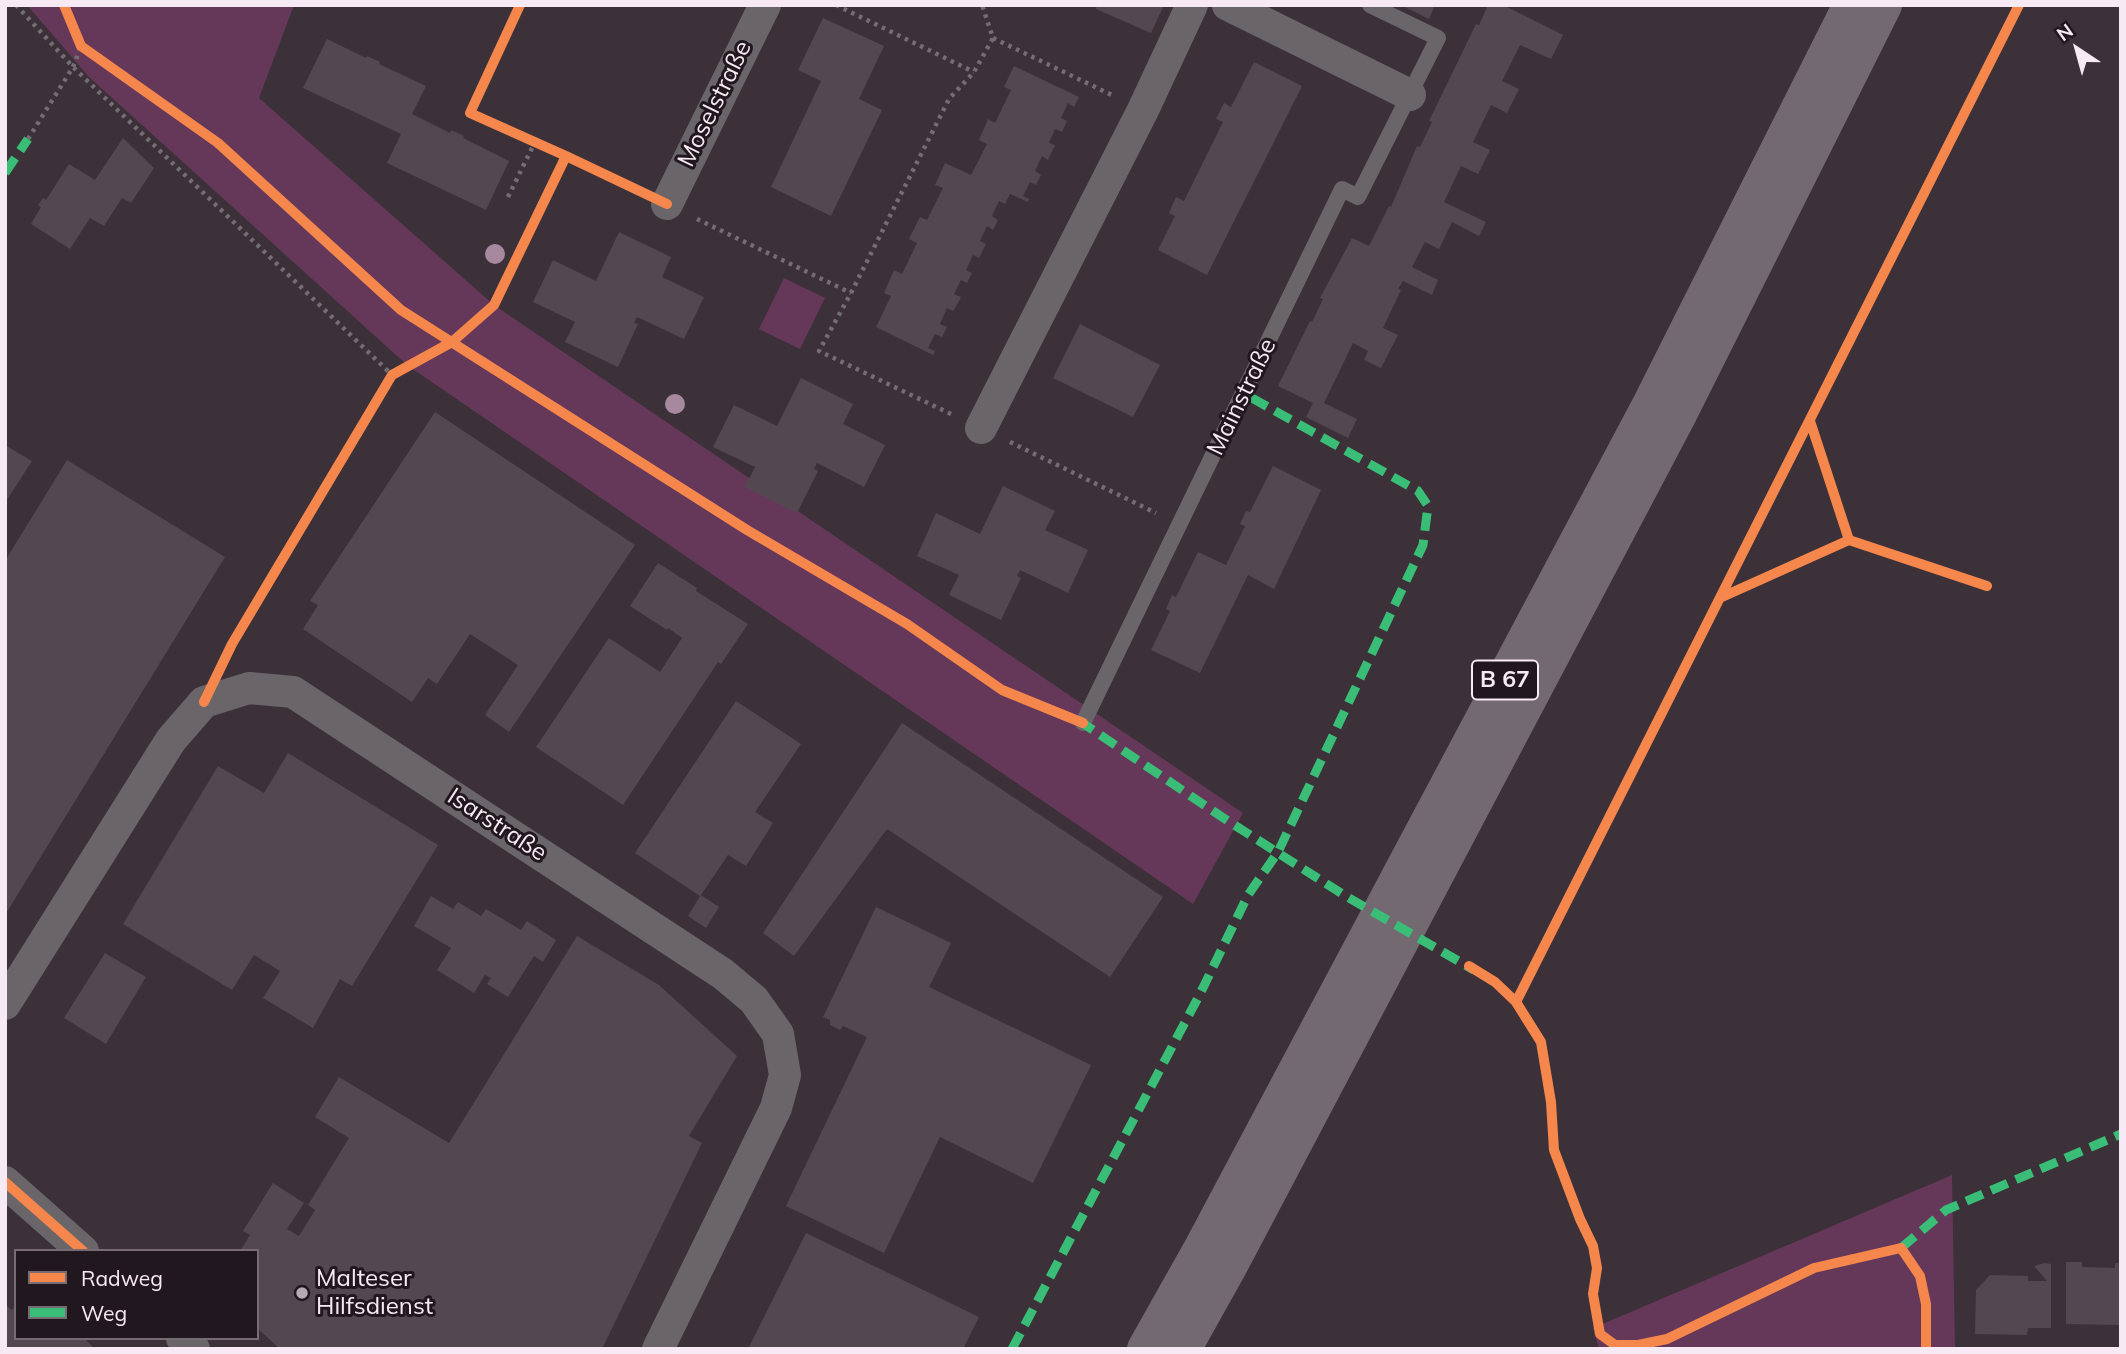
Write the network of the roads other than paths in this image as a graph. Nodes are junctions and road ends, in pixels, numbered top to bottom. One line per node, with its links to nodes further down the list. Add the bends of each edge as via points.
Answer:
1 (765, 5): 8 (street, Moselstraße)
2 (1192, 5): 9 (street)
3 (1228, 5): 7 (street)
4 (1370, 5): 7 (lane, Mainstraße, via 1438,38)
5 (1852, 5): 15 (highway, B 67, via 1650,407)
6 (1883, 5): 16 (highway, B 67, via 1677,416)
7 (1410, 95): 10 (lane, Mainstraße, via 1358,197 1342,189)
8 (667, 204)
9 (981, 428)
10 (1083, 723)
11 (5, 1004): 14 (street, Isarstraße, via 171,740 204,702 249,688 293,692 723,974 754,1000 778,1034 785,1075 776,1108)
12 (5, 1182): 13 (street)
13 (81, 1249)
14 (658, 1349)
15 (1146, 1349)
16 (1182, 1349)

